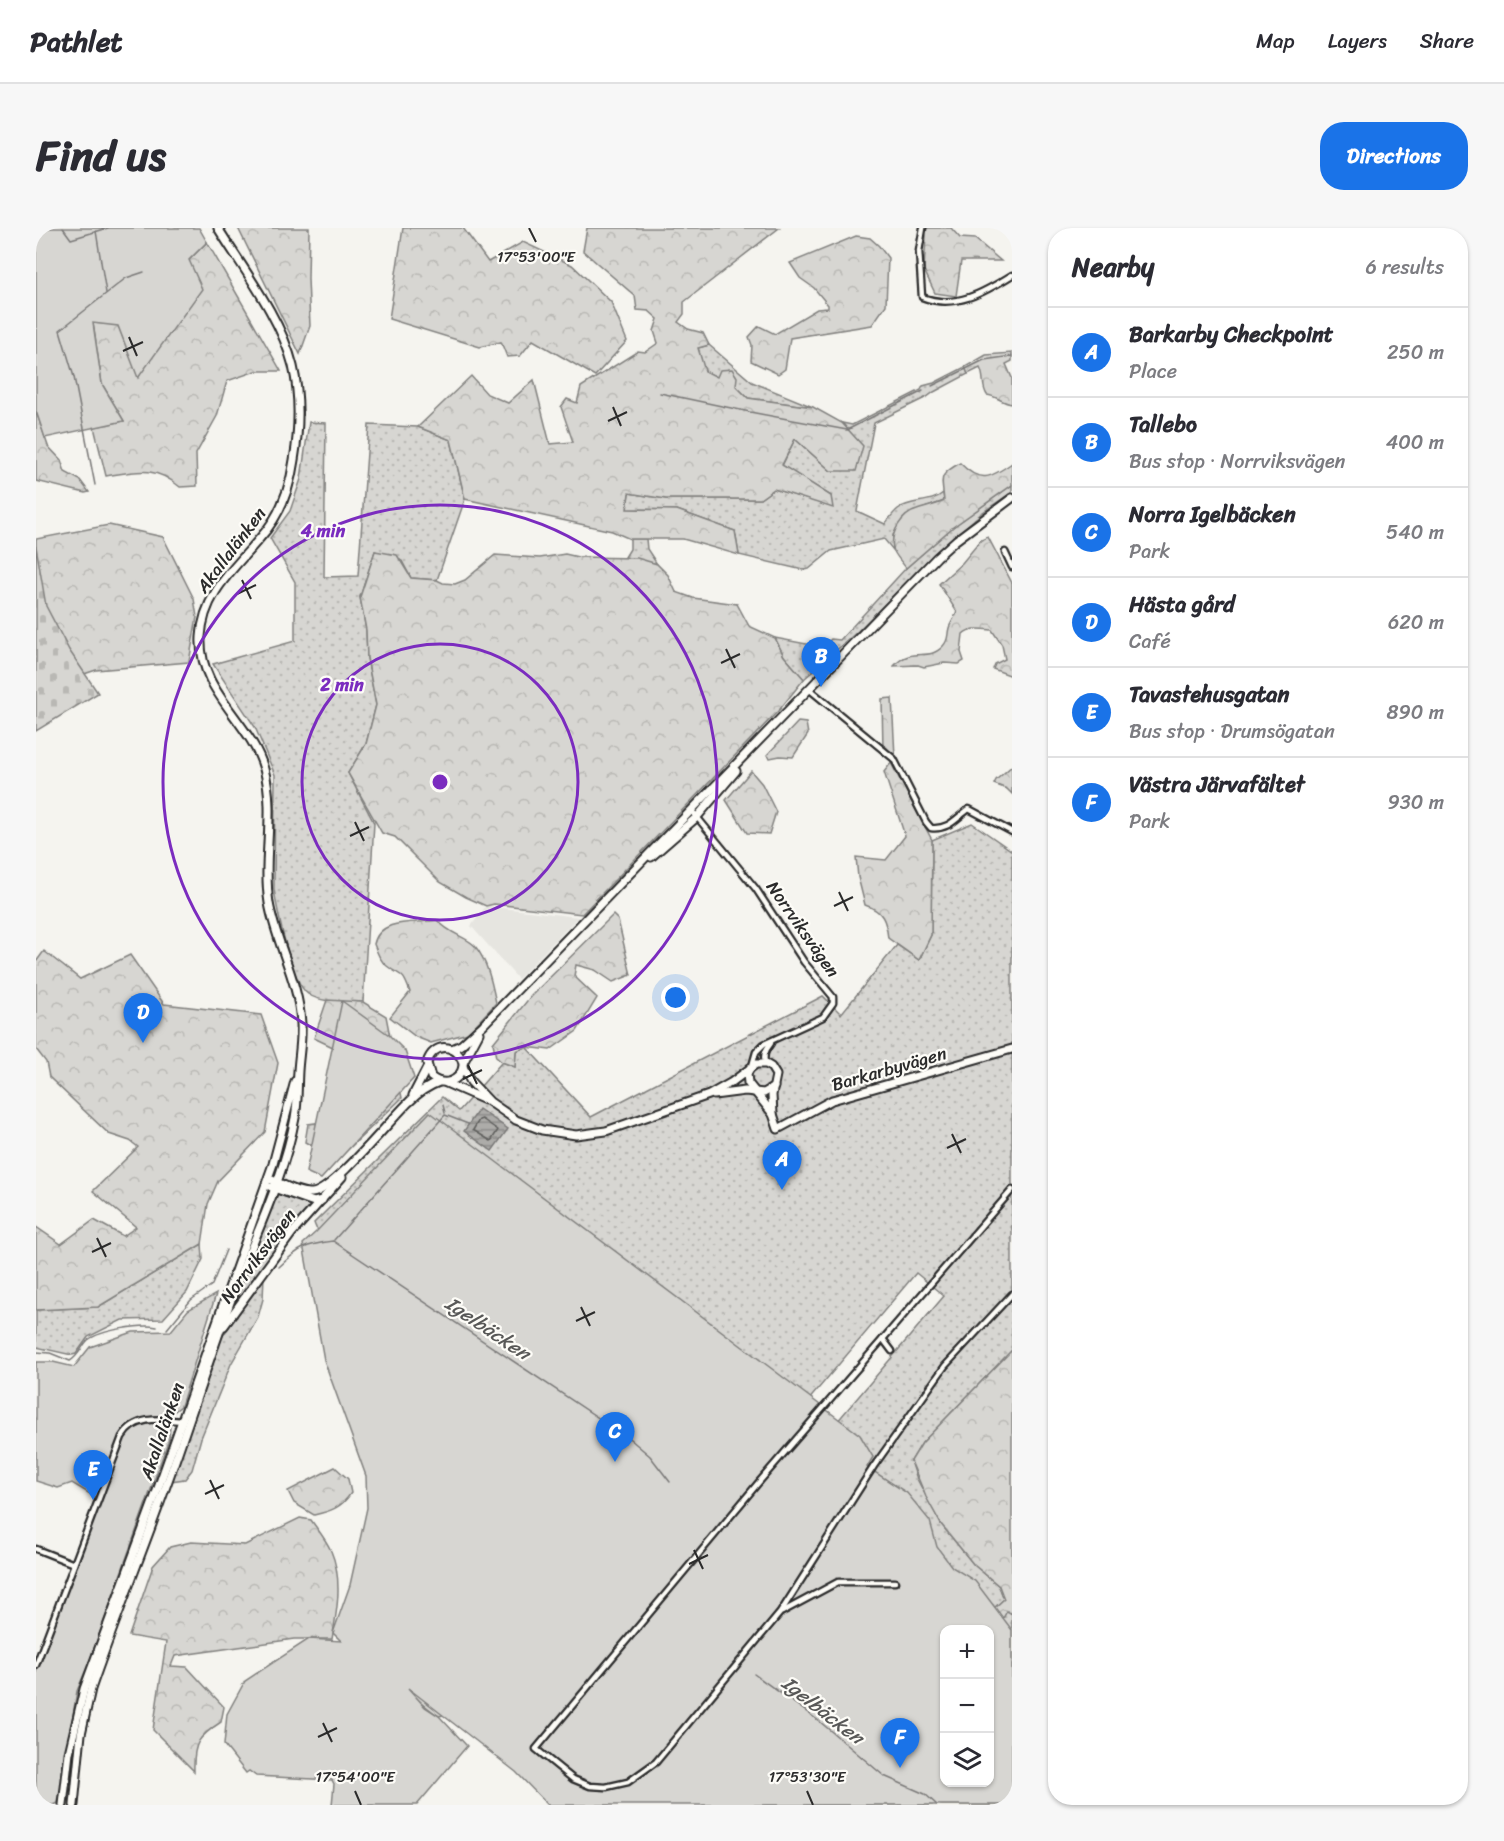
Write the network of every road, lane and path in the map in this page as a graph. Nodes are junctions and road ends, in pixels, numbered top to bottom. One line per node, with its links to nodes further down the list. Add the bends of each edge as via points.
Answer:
1 (218, 228): 22 (street, Akallalänken, via 274,321 292,364 297,393 296,448 284,502 262,536 215,589 202,625 201,648 212,686 264,769 269,796 266,875 274,926 297,992 301,1026)
2 (922, 228): 3 (street, via 922,297 964,300)
3 (1012, 274)
4 (1012, 498): 7 (street, via 937,557)
5 (1005, 552): 6 (street)
6 (1012, 567)
7 (809, 689): 8 (street); 11 (street, via 894,759 932,828 947,826 969,809)
8 (767, 732): 9 (street); 10 (street)
9 (721, 781): 10 (street); 12 (street, via 671,827)
10 (694, 814): 12 (street); 13 (street); 15 (street, Norrviksvägen, via 756,889 833,997 823,1017)
11 (1012, 832)
12 (656, 847): 13 (street)
13 (616, 889): 14 (street)
14 (483, 1025): 16 (street); 18 (street)
15 (771, 1042): 19 (street, via 766,1049); 20 (street, Norrviksvägen, via 757,1051)
16 (452, 1049): 18 (street); 21 (street, via 436,1049)
17 (1012, 1049): 29 (street, Barkarbyvägen, via 832,1101 778,1129)
18 (463, 1065): 23 (street, via 454,1080); 28 (street, Norrviksvägen, via 471,1082)
19 (766, 1065): 20 (street); 24 (street, via 776,1075)
20 (752, 1066): 25 (street, via 747,1079); 26 (street, Norrviksvägen)
21 (427, 1068): 23 (street, via 431,1077); 27 (street, Norrviksvägen)
22 (298, 1070): 31 (street, Akallalänken); 32 (street, Akallalänken, via 295,1117)
23 (441, 1082): 27 (street, Norrviksvägen); 28 (street, Norrviksvägen)
24 (774, 1085): 25 (street, Norrviksvägen, via 764,1093); 29 (street)
25 (754, 1091): 26 (street, Norrviksvägen); 29 (street)
26 (709, 1095): 28 (street, Norrviksvägen, via 606,1131 576,1135 528,1125)
27 (410, 1101): 30 (street, Norrviksvägen)
28 (490, 1102)
29 (773, 1114)
30 (351, 1164): 32 (street, Norrviksvägen, via 316,1192); 34 (street, Norrviksvägen)
31 (266, 1182): 32 (street, Norrviksvägen); 39 (street, Akallalänken)
32 (275, 1185): 34 (street, Norrviksvägen, via 314,1202); 36 (street, Akallalänken)
33 (1011, 1190): 37 (street)
34 (322, 1200): 36 (street, Norrviksvägen, via 292,1233)
35 (1012, 1294): 43 (street, via 945,1366 874,1466)
36 (219, 1333): 39 (street, Akallalänken)
37 (883, 1339): 38 (street); 43 (street, via 536,1749 573,1779 590,1786 628,1782 656,1762)
38 (892, 1352)
39 (185, 1421): 41 (street, via 140,1422 125,1432); 46 (street, Akallalänken, via 84,1689 69,1753); 47 (street, Akallalänken, via 91,1689 81,1734)
40 (36, 1549): 41 (street)
41 (74, 1564): 44 (street)
42 (895, 1582): 43 (street, via 838,1582)
43 (780, 1612)
44 (38, 1653): 45 (street)
45 (36, 1665)
46 (63, 1805)
47 (74, 1805)

